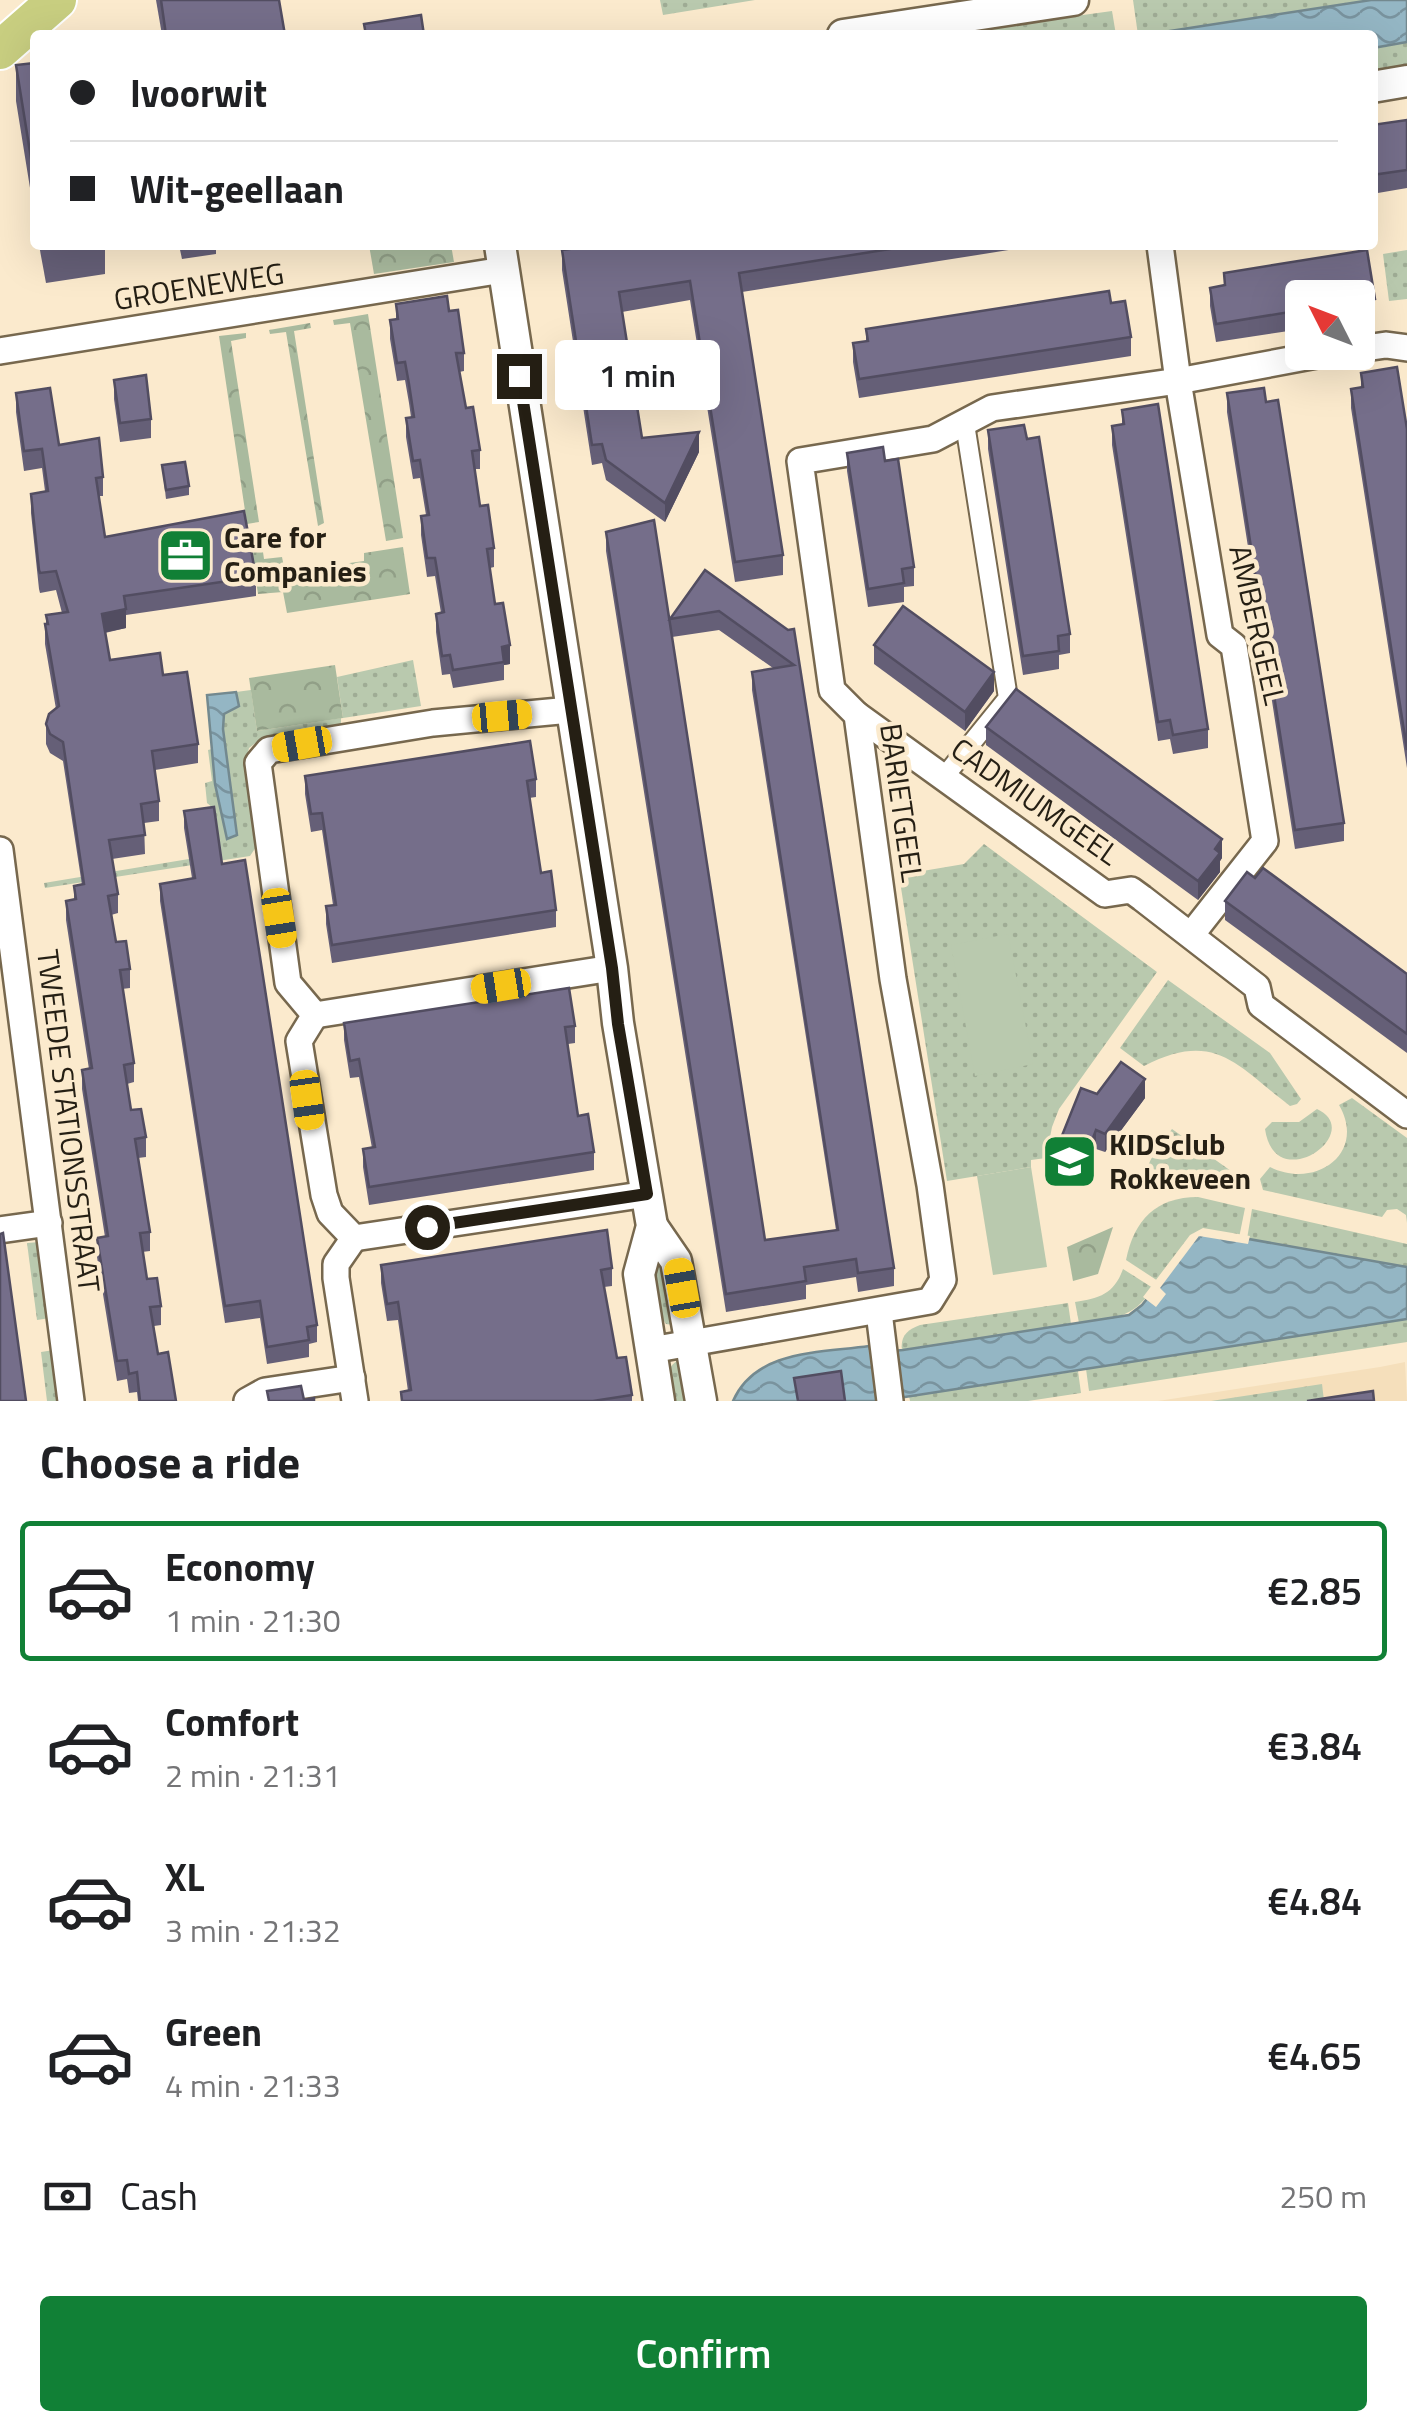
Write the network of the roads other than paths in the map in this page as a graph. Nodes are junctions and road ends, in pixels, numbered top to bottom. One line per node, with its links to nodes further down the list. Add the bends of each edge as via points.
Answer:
1 (57, 0): 4 (main road)
2 (1073, 0): 3 (street)
3 (876, 30)
4 (0, 50)
5 (1407, 81): 6 (street)
6 (1378, 86)
7 (1161, 250): 13 (street, AMBERGEEL)
8 (502, 258): 11 (street, GROENEWEG, via 467,276); 15 (street)
9 (1375, 347): 10 (street)
10 (1407, 348)
11 (0, 351)
12 (1285, 361): 13 (street, BARIETGEEL)
13 (1178, 380): 14 (street, BARIETGEEL, via 992,408); 19 (street, AMBERGEEL, via 1220,635 1234,646 1266,840)
14 (966, 424): 16 (street, BARIETGEEL, via 933,439 800,461 832,690); 17 (street, via 1008,698)
15 (570, 710): 20 (street); 21 (street, via 433,723 261,756 288,983)
16 (857, 715): 17 (street, CADMIUMGEEL); 28 (street, BARIETGEEL, via 943,1280 930,1302)
17 (944, 778): 19 (street, CADMIUMGEEL, via 1105,894 1132,890)
18 (0, 850): 24 (street, TWEEDE STATIONSSTRAAT)
19 (1190, 935): 22 (street, CADMIUMGEEL, via 1257,987 1261,1005)
20 (612, 968): 21 (street); 23 (street)
21 (316, 1014): 27 (street, via 299,1042 311,1129 330,1212)
22 (1407, 1115)
23 (647, 1194): 25 (street); 27 (street)
24 (49, 1223): 26 (street); 32 (street, TWEEDE STATIONSSTRAAT)
25 (652, 1226): 29 (street, via 676,1261); 30 (street, via 639,1274)
26 (0, 1230)
27 (354, 1238): 31 (street, via 336,1264)
28 (879, 1312): 29 (street, BARIETGEEL); 36 (street)
29 (692, 1343): 30 (street, BARIETGEEL); 35 (street)
30 (652, 1350): 34 (street)
31 (354, 1389): 33 (street, via 265,1391)
32 (72, 1401)
33 (247, 1401)
34 (659, 1401)
35 (700, 1401)
36 (890, 1401)

